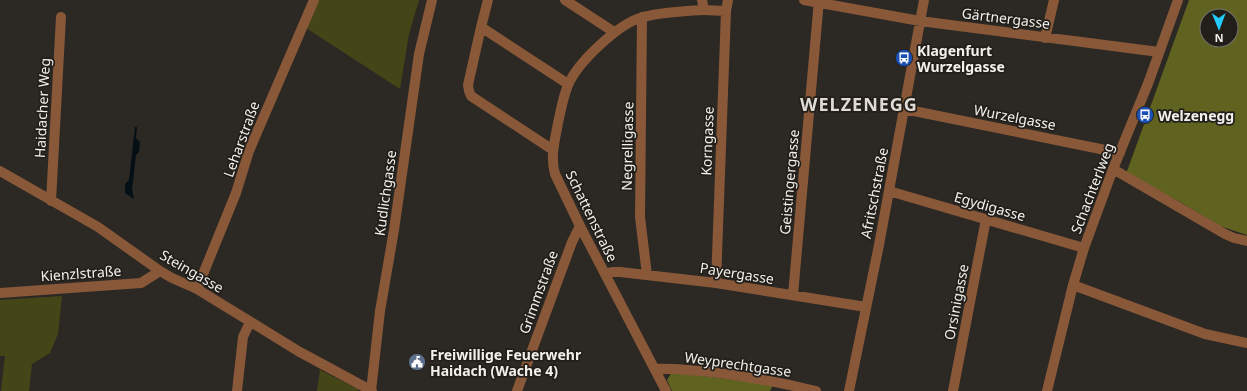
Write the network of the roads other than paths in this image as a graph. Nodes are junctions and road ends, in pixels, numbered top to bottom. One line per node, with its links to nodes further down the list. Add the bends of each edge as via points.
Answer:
1 (314, 0): 38 (street, Leharstraße, via 249,151 236,193)
2 (432, 0): 47 (street, Kudlichgasse, via 419,54 380,311)
3 (488, 0): 17 (street)
4 (565, 0): 18 (street)
5 (702, 0): 12 (street)
6 (728, 0): 13 (street, Korngasse)
7 (804, 0): 11 (street, Gärtnergasse)
8 (924, 0): 16 (street, Afritschstraße)
9 (1054, 0): 19 (street)
10 (1178, 0): 20 (street, Schachterlweg)
11 (820, 2): 16 (street, Gärtnergasse); 40 (street, Geistingergasse)
12 (704, 10): 13 (street, Schattenstraße); 15 (street, Schattenstraße)
13 (726, 11): 36 (street, Korngasse)
14 (61, 17): 28 (street, Haidacher Weg)
15 (642, 17): 18 (street, Schattenstraße); 35 (street, Negrelligasse, via 640,217)
16 (920, 21): 19 (street, Gärtnergasse); 22 (street, Afritschstraße)
17 (481, 26): 21 (street); 23 (street, via 468,86 471,96)
18 (614, 32): 21 (street, Schattenstraße, via 581,64)
19 (1045, 38): 20 (street, Gärtnergasse)
20 (1159, 52): 24 (street, Schachterlweg)
21 (568, 84): 23 (street, Schattenstraße)
22 (904, 109): 24 (street, Wurzelgasse); 27 (street, Afritschstraße)
23 (553, 150): 30 (street, Schattenstraße, via 555,174)
24 (1120, 153): 25 (street, Schachterlweg)
25 (1113, 169): 31 (street, via 1225,234); 32 (street, Schachterlweg)
26 (0, 171): 28 (street, Steingasse)
27 (889, 191): 29 (street, Egydigasse); 41 (street, Afritschstraße)
28 (51, 201): 33 (street, Steingasse, via 98,227)
29 (986, 219): 32 (street, Egydigasse); 52 (street, Orsinigasse)
30 (580, 226): 34 (street, Schattenstraße); 48 (street, Grimmstraße)
31 (1247, 241)
32 (1084, 248): 37 (street, Schachterlweg)
33 (160, 272): 38 (street, Steingasse); 39 (street, Kienzlstraße, via 141,283)
34 (605, 274): 35 (street, Payergasse, via 620,272); 44 (street, Schattenstraße)
35 (647, 275): 36 (street, Payergasse)
36 (716, 283): 40 (street, Payergasse)
37 (1073, 285): 43 (street, via 1205,334); 45 (street, Schachterlweg)
38 (197, 289): 42 (street, Steingasse)
39 (0, 293)
40 (793, 295): 41 (street, Payergasse)
41 (866, 307): 51 (street, Afritschstraße)
42 (250, 322): 46 (street, via 243,337); 47 (street, Steingasse)
43 (1247, 343)
44 (655, 369): 49 (street, Schattenstraße); 50 (street, Weyprechtgasse, via 726,374)
45 (1049, 390)
46 (237, 391)
47 (371, 391)
48 (517, 391)
49 (666, 391)
50 (816, 391)
51 (850, 391)
52 (953, 391)

